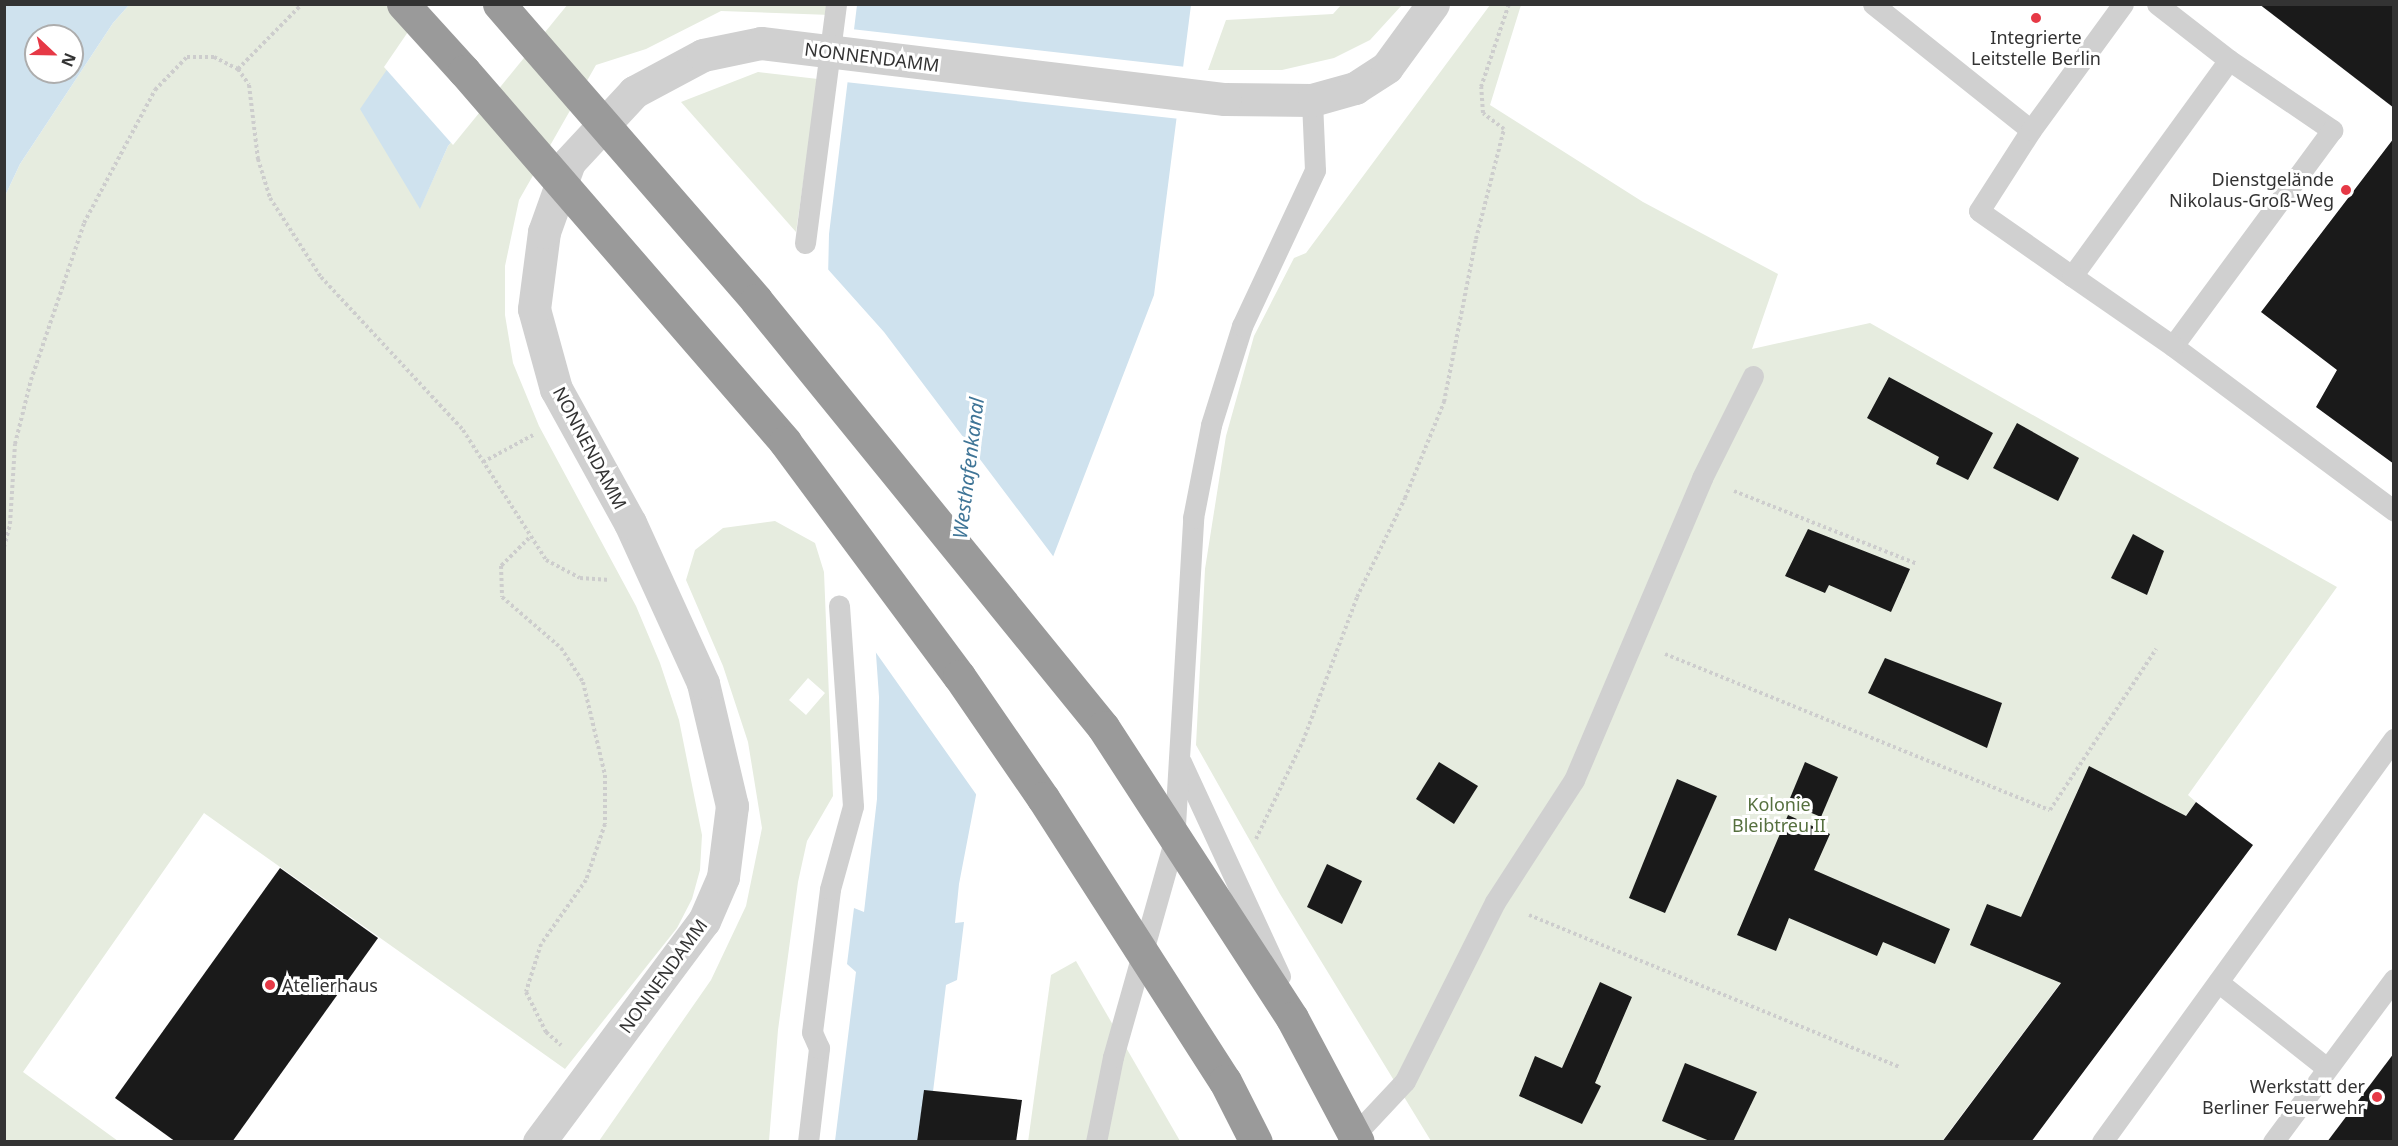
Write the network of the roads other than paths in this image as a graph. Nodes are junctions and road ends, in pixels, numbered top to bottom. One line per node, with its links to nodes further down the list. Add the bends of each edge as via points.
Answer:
1 (403, 4): 26 (highway, bridge, via 792,451 959,676 1043,798 1225,1081)
2 (499, 4): 22 (highway, bridge, via 756,300 1103,727 1292,1018)
3 (836, 4): 11 (lane)
4 (1433, 4): 9 (street, NONNENDAMM, via 1388,67 1355,88)
5 (1873, 4): 10 (lane)
6 (2123, 4): 10 (lane)
7 (2157, 4): 8 (lane)
8 (2229, 60): 12 (lane); 13 (lane, via 2332,130)
9 (1312, 100): 18 (lane, via 1315,170 1242,326 1211,425 1193,518); 23 (street, NONNENDAMM, bridge, via 1225,99 761,43 703,55 634,92 569,162 544,232 534,309 556,389 651,571 703,683 732,806 730,844 715,899 693,940)
10 (2031, 130): 12 (lane, via 1979,211)
11 (805, 243)
12 (2072, 276): 13 (lane)
13 (2173, 346): 15 (lane)
14 (1753, 376): 22 (lane, via 1702,478 1574,780 1495,902 1405,1081)
15 (2394, 511)
16 (839, 604): 24 (lane, via 853,806 830,889 812,1032 819,1048)
17 (2394, 738): 20 (lane)
18 (1181, 762): 22 (lane); 25 (lane, via 1174,842 1113,1057)
19 (2394, 979): 21 (lane)
20 (2218, 982): 21 (lane); 27 (lane)
21 (2327, 1068): 28 (lane)
22 (1353, 1140)
23 (539, 1142)
24 (808, 1142)
25 (1096, 1142)
26 (1256, 1142)
27 (2102, 1142)
28 (2273, 1142)

